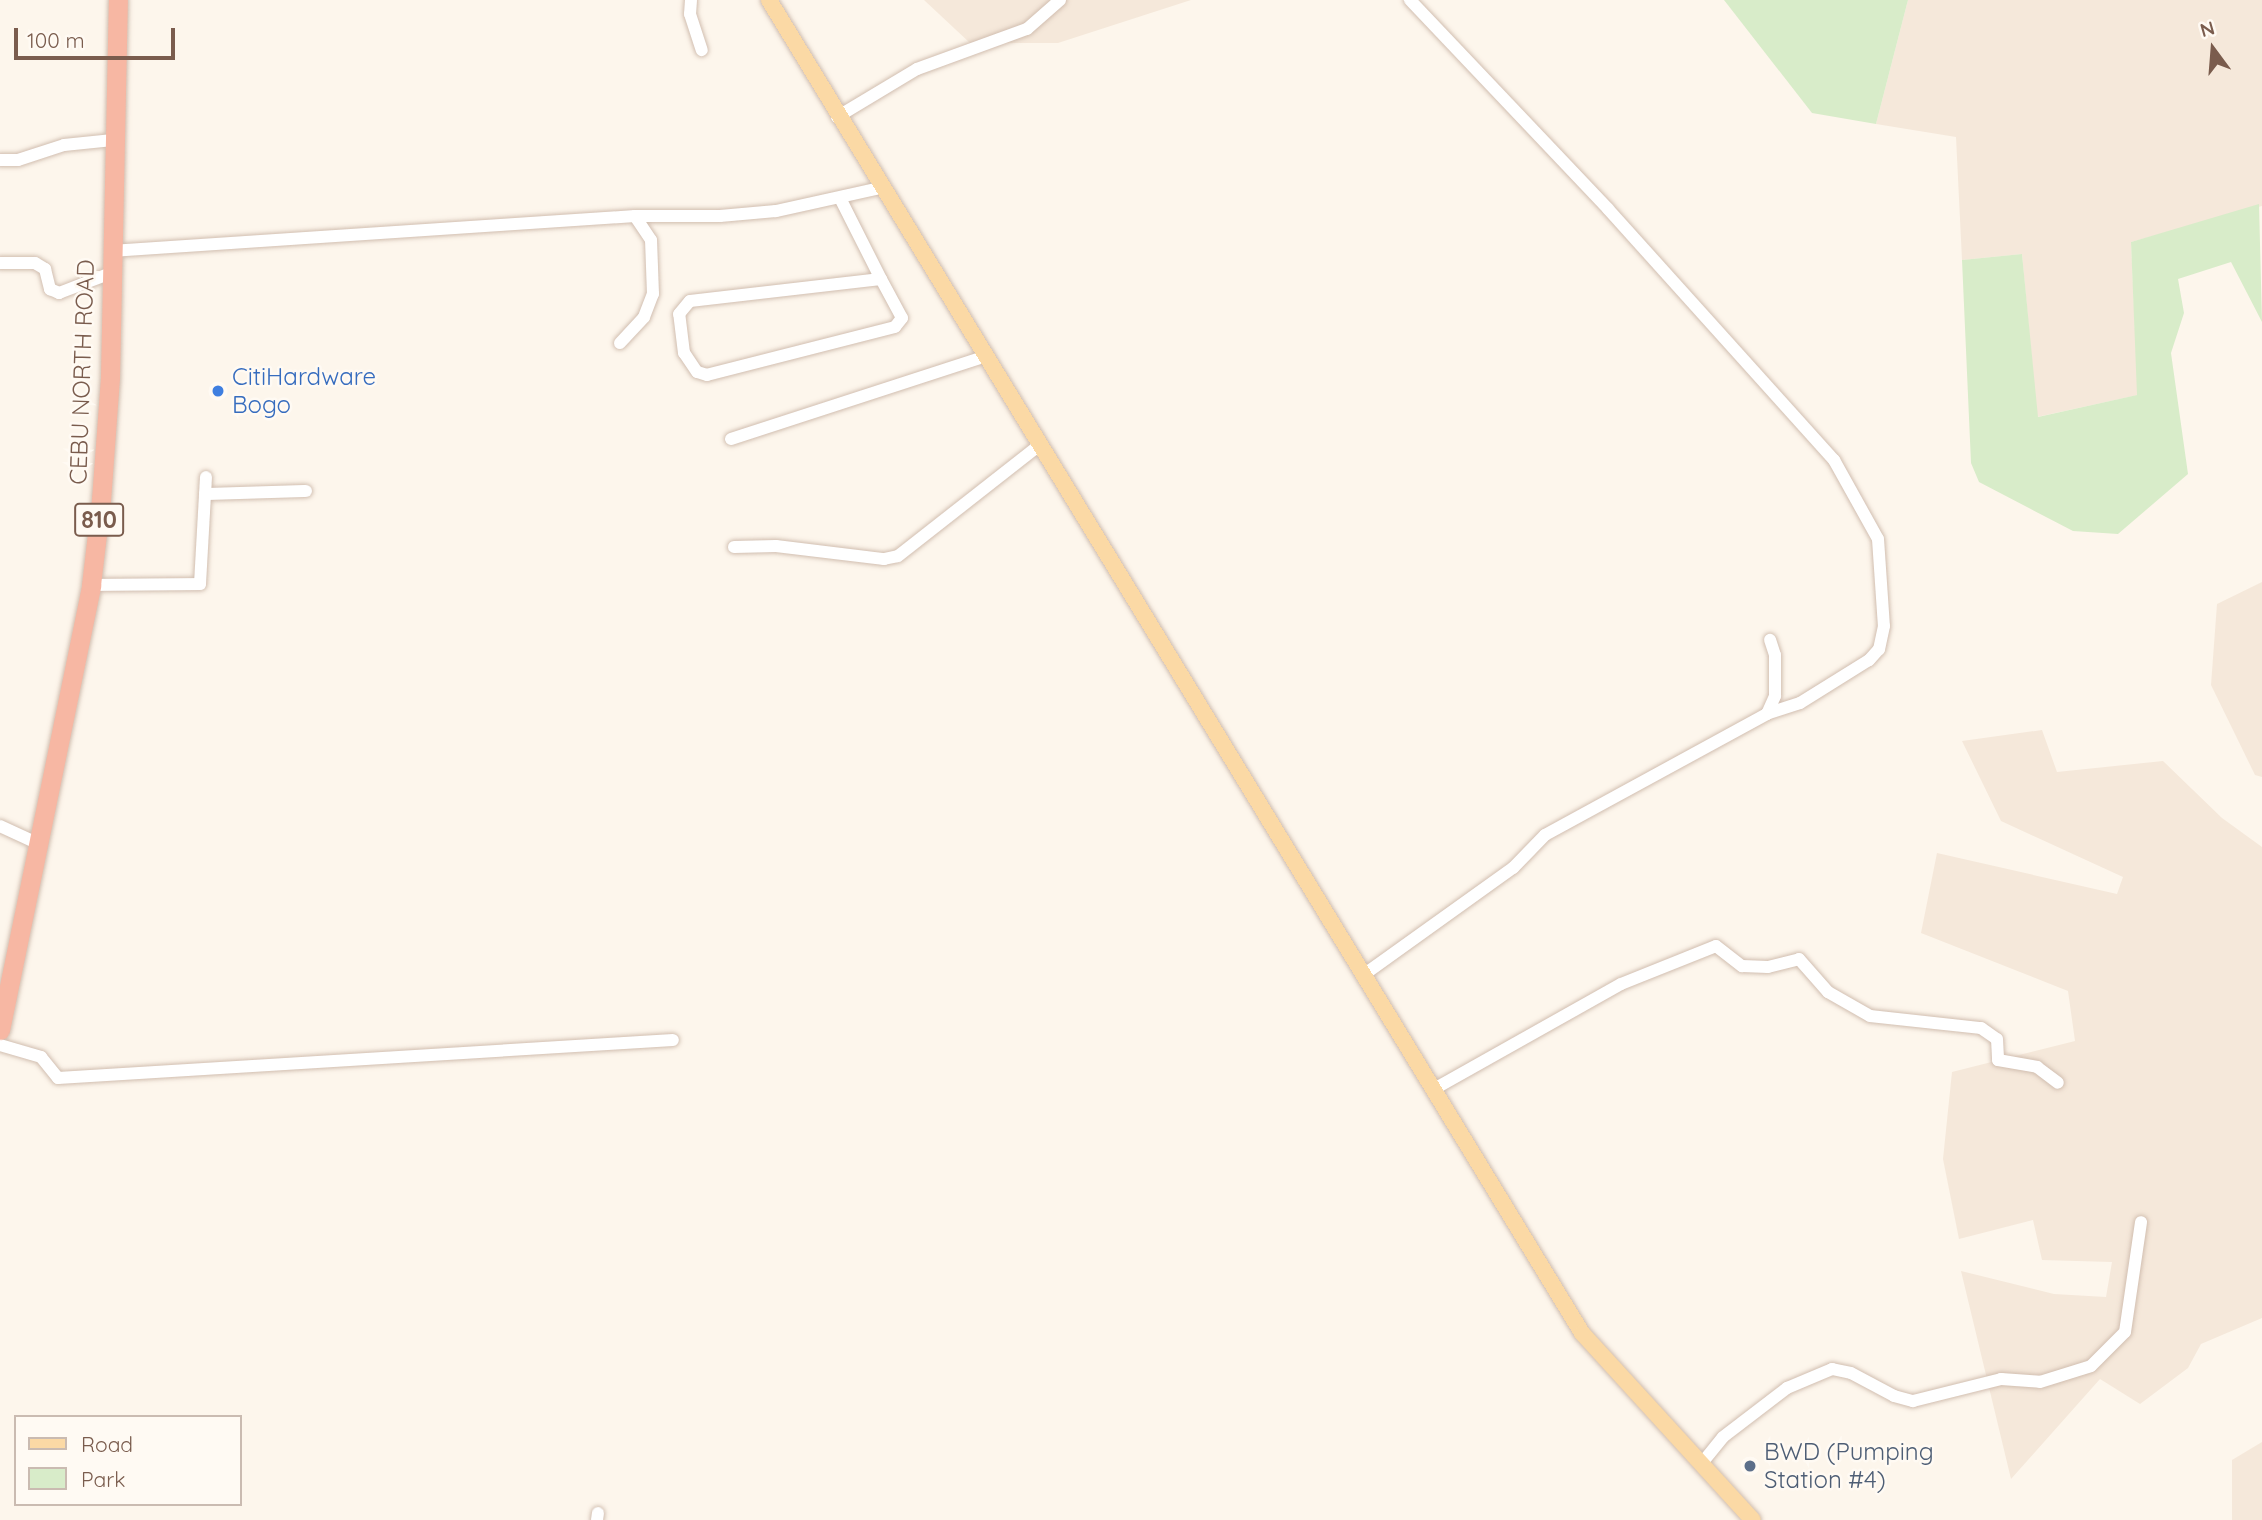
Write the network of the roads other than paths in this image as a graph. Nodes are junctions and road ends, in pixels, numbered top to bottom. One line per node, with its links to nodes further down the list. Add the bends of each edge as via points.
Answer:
1 (118, 0): 8 (highway, CEBU NORTH ROAD / 810)
2 (691, 0): 6 (street, via 690,15)
3 (769, 0): 7 (main road)
4 (1060, 0): 7 (street, via 1027,29 917,69)
5 (1410, 0): 27 (street, via 1608,209 1834,460 1878,539 1884,625 1879,649 1870,660 1800,703)
6 (702, 50)
7 (836, 117): 10 (main road)
8 (113, 140): 9 (street, via 64,145 18,160); 13 (highway, CEBU NORTH ROAD / 810)
9 (0, 160)
10 (881, 188): 11 (street); 18 (main road)
11 (840, 198): 12 (street, via 720,216); 16 (street)
12 (635, 216): 13 (street); 17 (street, via 651,240 653,294 645,317)
13 (111, 251): 15 (highway, CEBU NORTH ROAD / 810)
14 (0, 263): 15 (street, via 35,262 45,269 50,289 59,293)
15 (111, 273): 25 (highway, CEBU NORTH ROAD / 810, via 108,432)
16 (881, 279): 16 (street, via 690,301 679,314 684,353 697,372 707,374 895,327 902,318)
17 (620, 343)
18 (984, 357): 19 (street); 20 (main road)
19 (731, 439)
20 (1041, 444): 24 (street, via 898,556 884,559); 30 (main road)
21 (206, 477): 23 (street)
22 (306, 491): 23 (street)
23 (205, 494): 25 (street, via 200,584)
24 (734, 547)
25 (91, 585): 29 (highway, CEBU NORTH ROAD / 810)
26 (1770, 640): 27 (street, via 1775,655 1775,696)
27 (1767, 714): 30 (street, via 1545,835 1513,868)
28 (0, 826): 29 (street)
29 (39, 844): 31 (highway, CEBU NORTH ROAD / 810)
30 (1362, 976): 35 (main road)
31 (0, 1030)
32 (673, 1040): 33 (street, via 58,1078 41,1057)
33 (0, 1045)
34 (2058, 1083): 35 (street, via 2037,1067 1998,1060 1997,1039 1981,1028 1870,1016 1828,992 1799,959 1768,967 1742,966 1716,946 1621,984)
35 (1434, 1088): 37 (main road, via 1582,1334)
36 (2141, 1222): 37 (street, via 2125,1332 2091,1366 2040,1382 2001,1379 1913,1401 1832,1369 1787,1388 1723,1437)
37 (1702, 1463): 38 (main road)
38 (1753, 1520)

